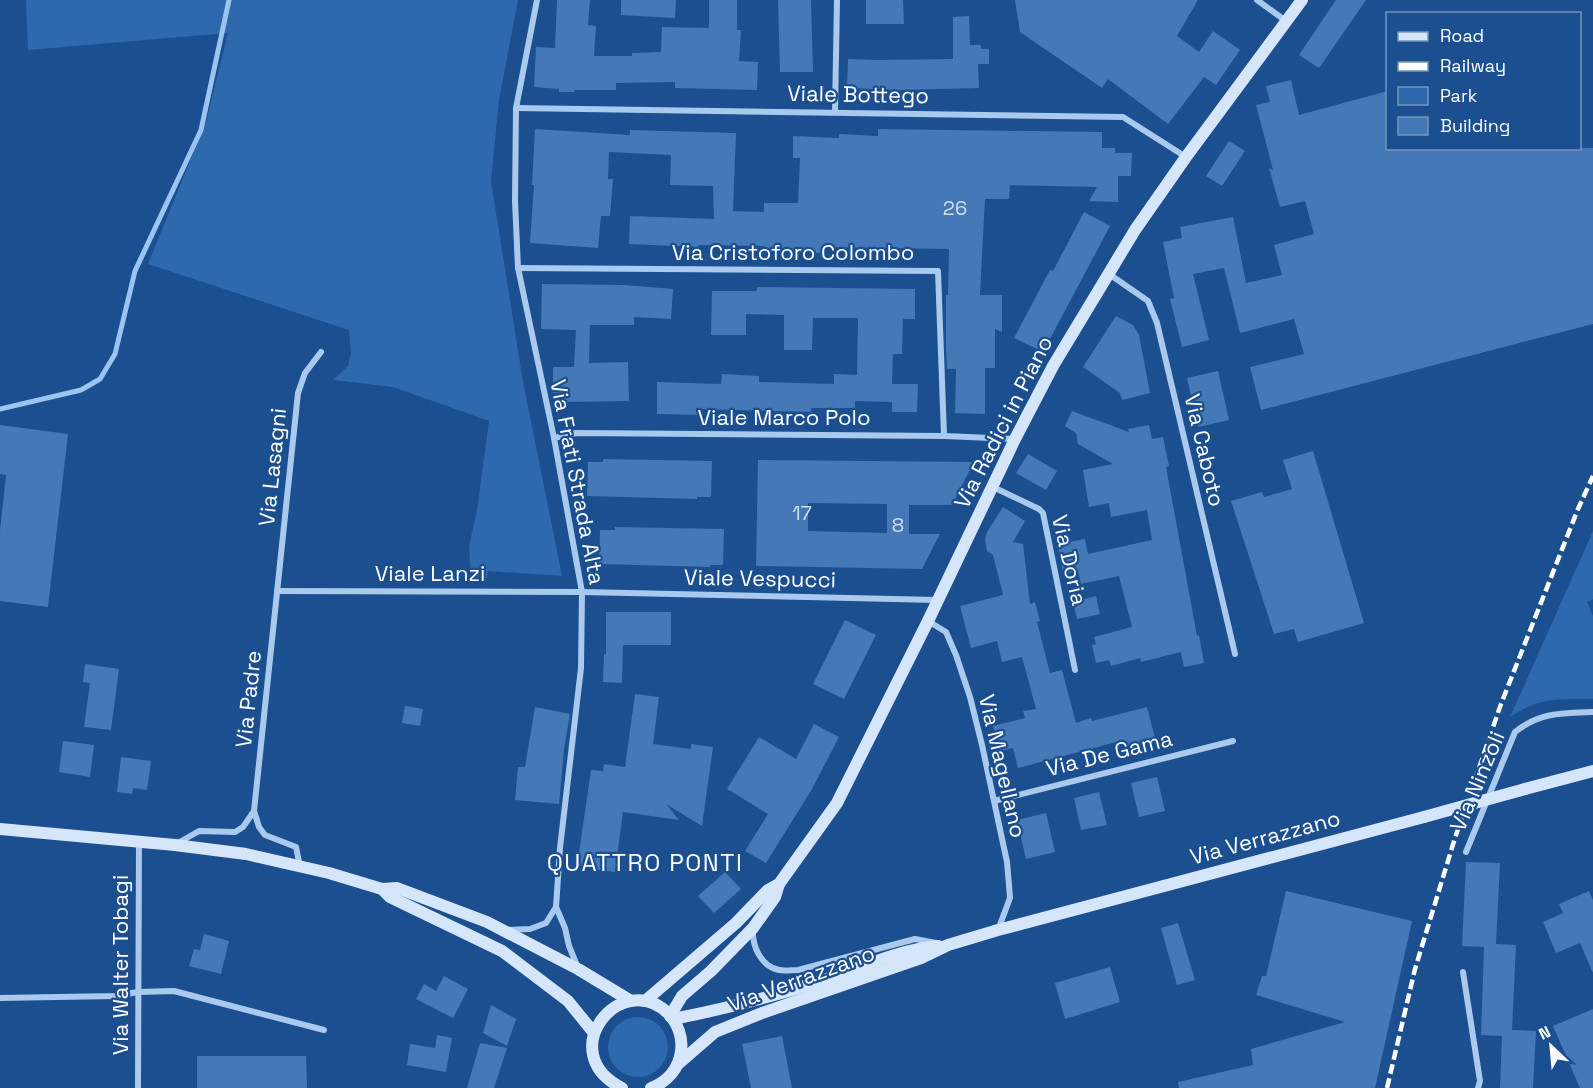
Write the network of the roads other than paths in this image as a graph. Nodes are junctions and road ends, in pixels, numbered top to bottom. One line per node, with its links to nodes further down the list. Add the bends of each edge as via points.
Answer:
1 (537, 0): 6 (street, Via Frati Strada Alta)
2 (837, 0): 7 (street)
3 (1257, 0): 5 (street)
4 (1302, 0): 5 (main road, Via Radici in Piano)
5 (1286, 21): 8 (main road, Via Radici in Piano)
6 (516, 108): 7 (street, Viale Bottego); 9 (street, Via Frati Strada Alta)
7 (835, 111): 8 (street, Viale Bottego, via 1123,117)
8 (1186, 157): 10 (main road, Via Radici in Piano)
9 (518, 268): 12 (street, Via Cristoforo Colombo, via 938,271); 13 (street, Via Frati Strada Alta)
10 (1109, 274): 14 (main road, Via Radici in Piano); 20 (street, Via Caboto, via 1148,301 1157,323)
11 (321, 352): 16 (street, Via Lasagni, via 304,373 298,393)
12 (944, 436): 13 (street, Viale Marco Polo, via 576,433); 14 (street, Viale Marco Polo)
13 (554, 438): 17 (street, Via Frati Strada Alta)
14 (1014, 439): 15 (main road, Via Radici in Piano)
15 (993, 487): 18 (main road, Via Radici in Piano); 21 (street, Via Doria, via 1043,513)
16 (277, 591): 17 (street, Viale Lanzi); 26 (street, Via Padre)
17 (582, 592): 18 (street, Viale Vespucci); 34 (street, Via Frati Strada Alta, via 581,668)
18 (937, 600): 19 (main road, Via Radici in Piano)
19 (928, 621): 25 (street, Via Magellano, via 946,632 957,655); 32 (main road, Via Radici in Piano, via 837,803)
20 (1235, 654)
21 (1075, 670)
22 (1593, 712): 30 (street, Via Ninzoli, via 1549,714 1528,721 1515,732)
23 (1233, 741): 25 (street, Via De Gama)
24 (1593, 771): 37 (main road, Via Verrazzano, bridge)
25 (994, 801): 37 (street, Via Magellano, via 1010,898)
26 (254, 812): 29 (street, via 235,832 199,831); 31 (street, via 265,835 297,847)
27 (0, 829): 28 (main road)
28 (139, 842): 29 (main road); 41 (street, Via Walter Tobagi)
29 (176, 845): 31 (main road, via 246,854)
30 (1466, 852)
31 (300, 867): 33 (main road)
32 (779, 884): 35 (main road, Via Radici in Piano, via 775,897); 44 (main road, Via Radici in Piano)
33 (382, 889): 36 (main road, via 397,888); 47 (main road, via 390,897 502,951 568,1000)
34 (556, 907): 36 (street, via 546,923 530,929); 39 (street, Via Frati Strada Alta)
35 (753, 928): 38 (street, Via Verrazzano, via 757,952 778,970 798,970 915,939); 45 (main road, Via Radici in Piano, via 682,996)
36 (502, 930): 39 (main road)
37 (998, 930): 38 (main road, Via Verrazzano)
38 (948, 945): 45 (main road, Via Verrazzano, via 916,948 710,1012); 48 (main road, Via Verrazzano, via 715,1032)
39 (578, 969): 43 (main road)
40 (1463, 972): 54 (street)
41 (138, 992): 42 (street); 46 (street, via 174,990); 51 (street, Via Walter Tobagi)
42 (0, 998)
43 (631, 1001): 44 (main road); 47 (main road, via 612,1008 597,1024)
44 (645, 1001): 45 (main road)
45 (672, 1017): 48 (main road, via 681,1037)
46 (324, 1030)
47 (594, 1034): 49 (main road, via 593,1055)
48 (677, 1065): 50 (main road)
49 (602, 1074): 52 (main road); 53 (main road)
50 (655, 1087)
51 (138, 1088)
52 (601, 1088)
53 (622, 1088)
54 (1478, 1088)

